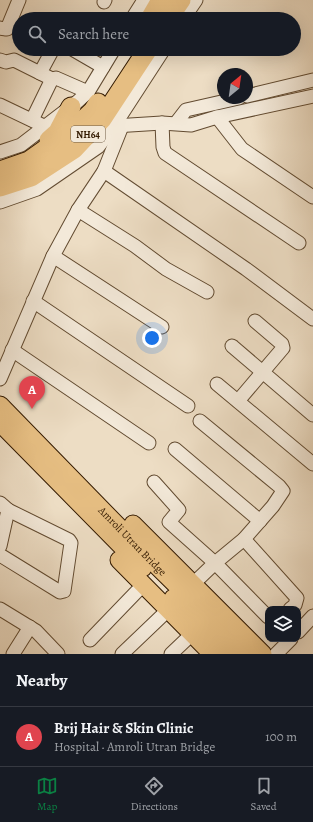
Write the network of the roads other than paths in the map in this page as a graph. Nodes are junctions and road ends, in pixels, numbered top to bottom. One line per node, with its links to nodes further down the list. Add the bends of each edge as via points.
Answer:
1 (19, 0): 6 (street)
2 (144, 0): 7 (street)
3 (161, 0): 8 (highway)
4 (181, 0): 9 (highway)
5 (196, 0): 10 (street)
6 (14, 12)
7 (136, 12)
8 (154, 12)
9 (173, 12)
10 (188, 12)
11 (12, 17): 12 (street, via 7,29)
12 (0, 28)
13 (49, 56): 21 (street)
14 (84, 56): 20 (street)
15 (110, 56): 20 (street)
16 (128, 56): 38 (highway, NH64, via 92,111 74,129 29,161)
17 (143, 56): 41 (highway, NH64, via 102,119 74,149 31,177)
18 (160, 56): 34 (street)
19 (0, 60): 21 (street, via 14,60)
20 (103, 67): 24 (street)
21 (40, 73): 22 (street)
22 (52, 79): 24 (street, via 56,78); 31 (street)
23 (313, 80): 25 (street)
24 (88, 92): 29 (street)
25 (253, 95)
26 (313, 96): 30 (street)
27 (217, 103): 33 (street, via 186,110)
28 (0, 105): 31 (street)
29 (71, 107): 35 (highway, via 58,132)
30 (217, 117): 33 (street, via 191,125); 43 (street, via 242,149)
31 (32, 120): 35 (street)
32 (162, 123): 33 (street); 34 (street); 46 (street, via 165,153)
33 (176, 123)
34 (118, 126): 39 (street); 40 (street, via 98,147)
35 (47, 134): 36 (street); 37 (highway, via 15,160)
36 (0, 152)
37 (0, 164)
38 (0, 170)
39 (104, 171): 45 (street); 50 (street, via 246,269)
40 (41, 181): 42 (highway); 44 (street, via 32,191)
41 (0, 187)
42 (0, 195)
43 (313, 197)
44 (0, 202)
45 (78, 210): 47 (street); 48 (street, via 166,269)
46 (300, 243)
47 (53, 256): 49 (street); 52 (street)
48 (206, 292)
49 (33, 301): 54 (street); 60 (street)
50 (313, 319)
51 (255, 321): 55 (street, via 283,345)
52 (162, 327)
53 (232, 346): 55 (street)
54 (12, 350): 56 (street); 64 (street)
55 (261, 372): 58 (street); 61 (street)
56 (0, 379)
57 (217, 384): 58 (street)
58 (238, 400): 66 (street)
59 (0, 405): 63 (main road, Amroli Utran Bridge)
60 (188, 406)
61 (313, 415)
62 (200, 421): 69 (street, via 282,489 282,493)
63 (11, 428): 74 (main road, Amroli Utran Bridge); 74 (main road, via 12,444 17,455); 75 (main road, via 41,434)
64 (150, 443)
65 (176, 449): 69 (street)
66 (313, 464)
67 (154, 482): 73 (street, via 180,510 169,522)
68 (4, 507): 71 (street); 72 (street, via 69,540 71,543 64,591 60,592)
69 (260, 521): 70 (street)
70 (244, 539): 73 (street); 76 (street, via 297,598)
71 (0, 546)
72 (0, 555)
73 (215, 563): 75 (street); 79 (street)
74 (152, 577): 78 (main road); 84 (street); 91 (main road, Amroli Utran Bridge); 92 (main road, Amroli Utran Bridge)
75 (193, 584): 93 (main road)
76 (294, 606)
77 (0, 609): 81 (street)
78 (168, 610): 83 (main road); 88 (street)
79 (265, 614)
80 (313, 616): 82 (street)
81 (30, 627): 86 (street); 87 (street)
82 (301, 629)
83 (192, 634): 89 (street); 90 (main road)
84 (90, 640)
85 (288, 642): 94 (street)
86 (13, 654)
87 (58, 654)
88 (122, 654)
89 (171, 654)
90 (212, 654)
91 (229, 654)
92 (246, 654)
93 (263, 654)
94 (276, 654)

